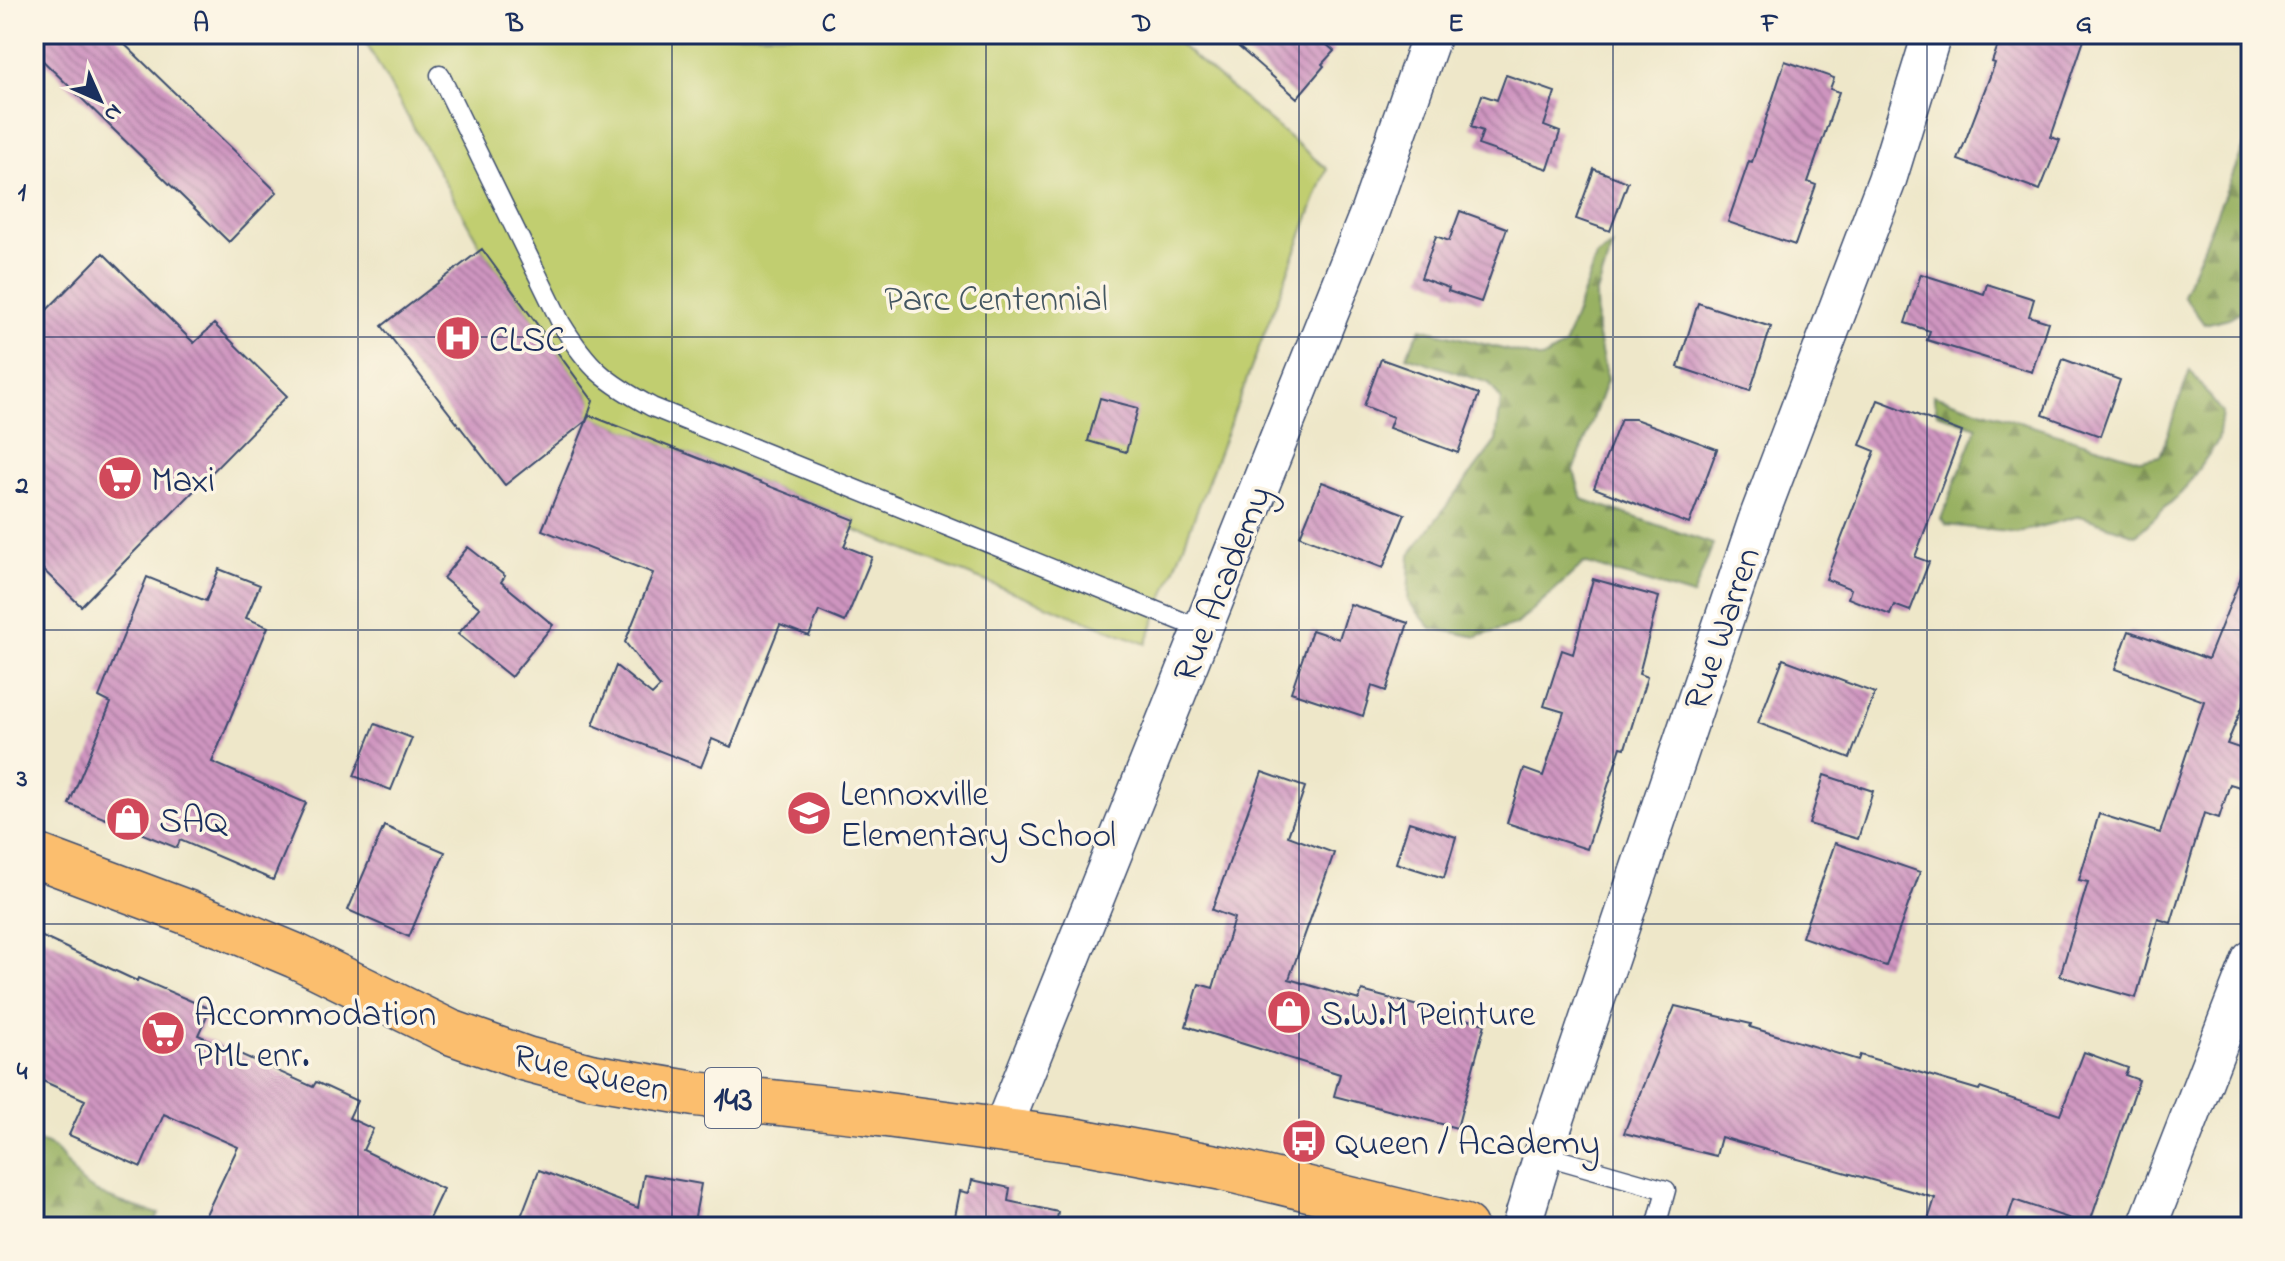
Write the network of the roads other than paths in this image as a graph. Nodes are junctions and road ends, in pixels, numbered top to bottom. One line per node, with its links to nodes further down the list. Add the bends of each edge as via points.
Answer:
1 (1432, 34): 4 (street, Rue Academy, via 1370,211)
2 (1932, 34): 8 (street, Rue Warren, via 1887,180 1758,519)
3 (440, 75): 4 (lane, via 561,323 601,377 652,407)
4 (1201, 629): 7 (street, Rue Academy)
5 (34, 855): 7 (main road, Rue Queen / 143, via 229,928 450,1032 526,1059 695,1094)
6 (2251, 960): 12 (street)
7 (1002, 1130): 9 (main road, Rue Queen / 143, via 1222,1168)
8 (1543, 1155): 10 (street, Rue Warren); 11 (lane, via 1666,1190)
9 (1465, 1227)
10 (1521, 1227)
11 (1656, 1227)
12 (2147, 1227)

